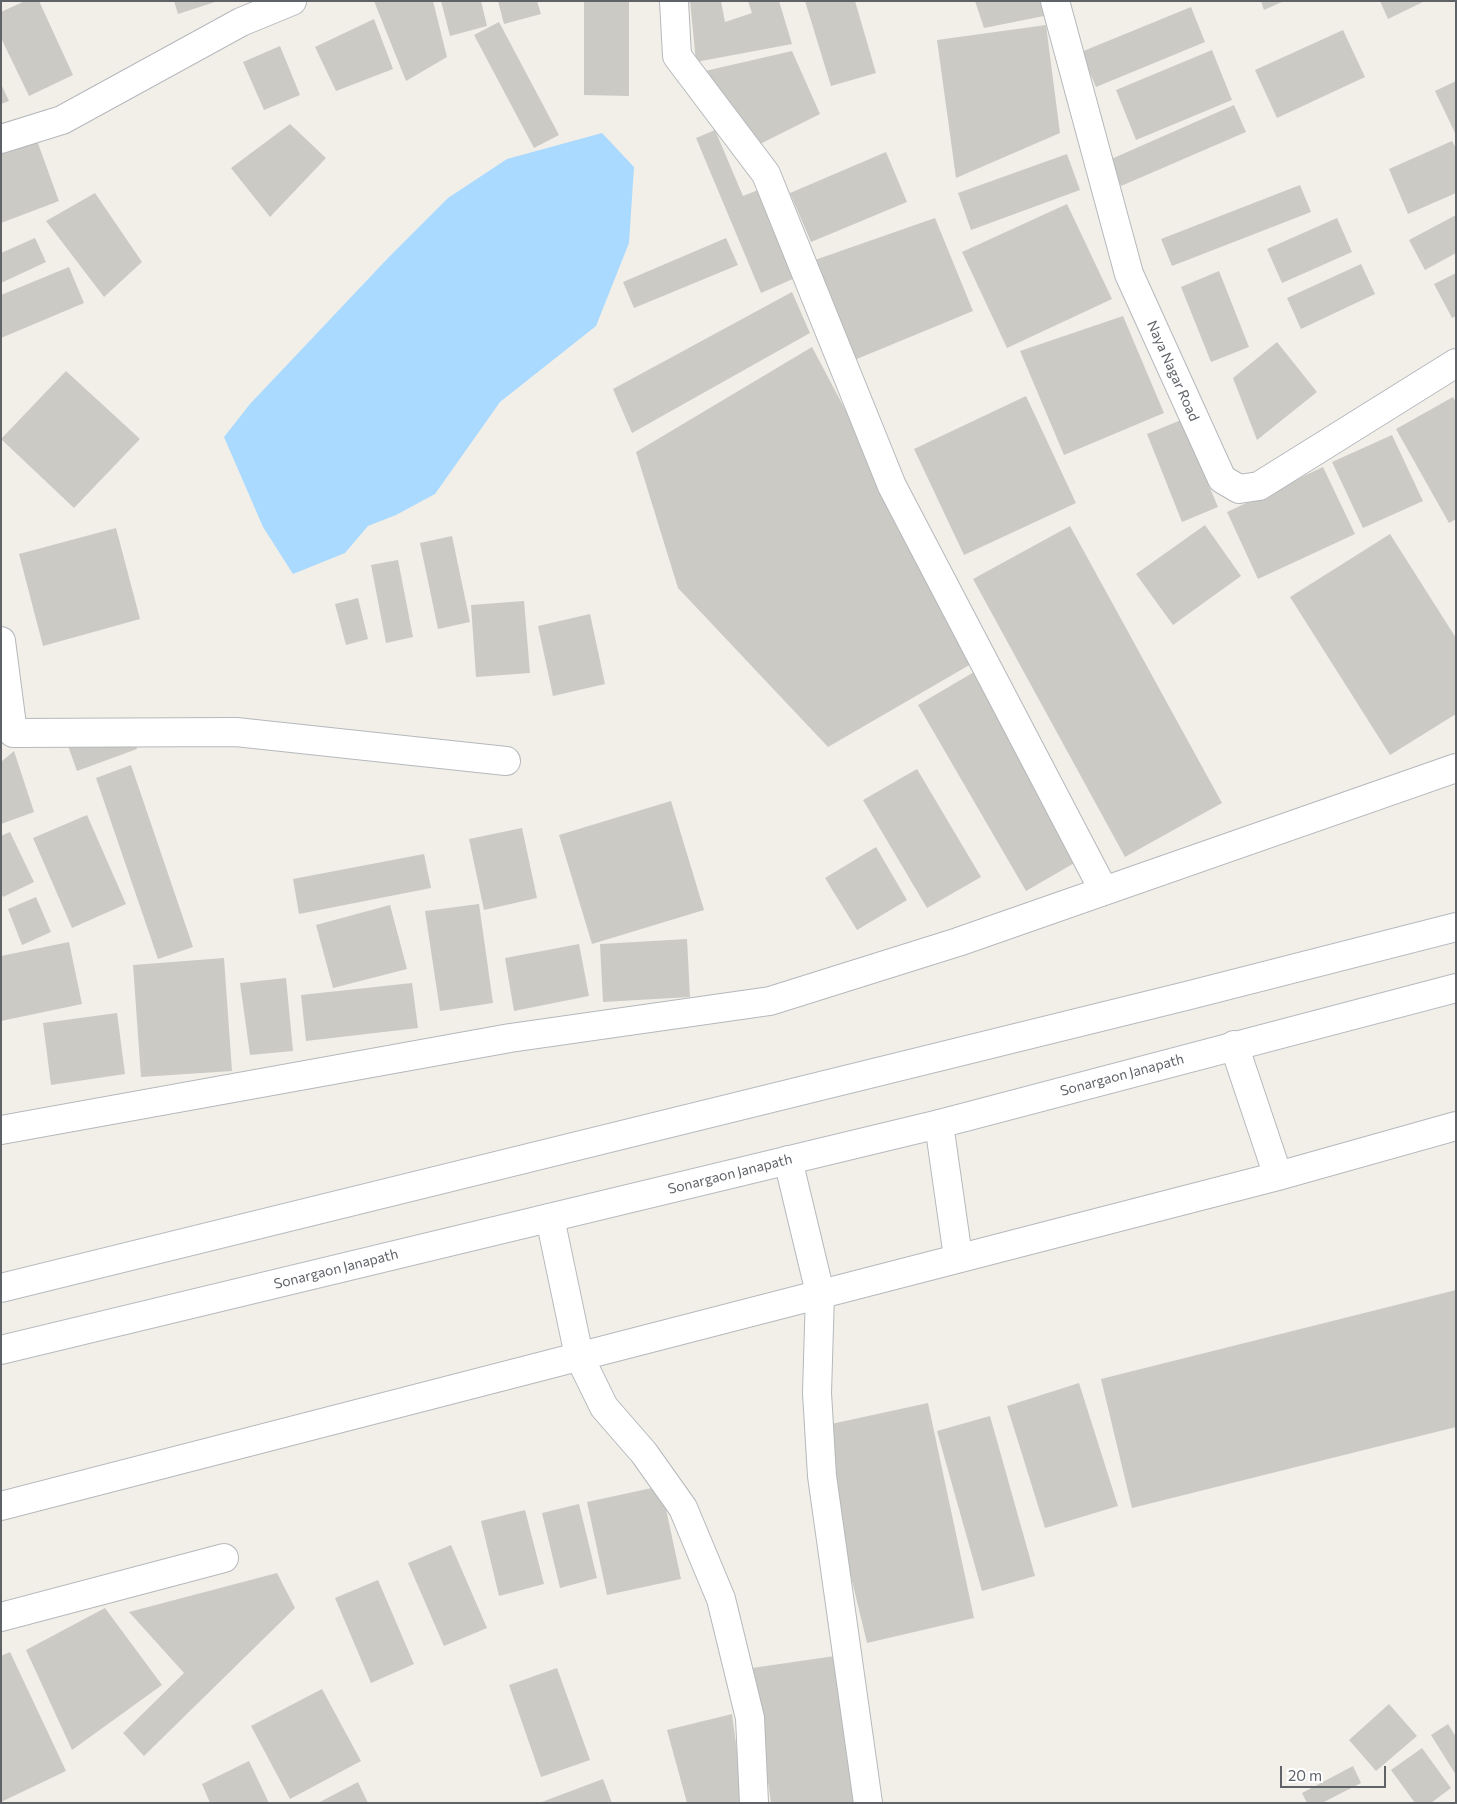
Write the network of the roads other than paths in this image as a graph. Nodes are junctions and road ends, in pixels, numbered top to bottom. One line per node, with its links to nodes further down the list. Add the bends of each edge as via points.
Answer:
1 (292, 1): 4 (street, via 241,22 62,120)
2 (674, 1): 10 (street, via 677,56 766,174 892,486)
3 (1054, 1): 5 (street, Naya Nagar Road, via 1130,274 1222,479 1239,488 1259,486)
4 (1, 139)
5 (1456, 363)
6 (1, 641): 7 (street)
7 (7, 737): 8 (street, via 236,732)
8 (506, 761)
9 (1456, 768): 10 (street)
10 (1104, 891): 16 (street, via 958,942 770,1001 510,1038)
11 (1456, 927): 21 (street)
12 (1456, 988): 13 (street, Sonargaon Janapath)
13 (1234, 1045): 14 (street, Sonargaon Janapath); 18 (street)
14 (939, 1124): 17 (street, Sonargaon Janapath); 20 (street)
15 (1456, 1126): 18 (street)
16 (1, 1130)
17 (788, 1160): 19 (street, Sonargaon Janapath); 22 (street)
18 (1278, 1176): 20 (street)
19 (550, 1218): 23 (street, Sonargaon Janapath); 24 (street)
20 (958, 1258): 22 (street)
21 (1, 1288)
22 (820, 1294): 24 (street); 29 (street, via 817,1393 822,1476)
23 (1, 1350)
24 (579, 1356): 25 (street); 28 (street, via 604,1407 644,1453 683,1508 721,1598 750,1718)
25 (1, 1506)
26 (224, 1558): 27 (street)
27 (1, 1617)
28 (754, 1803)
29 (868, 1803)

